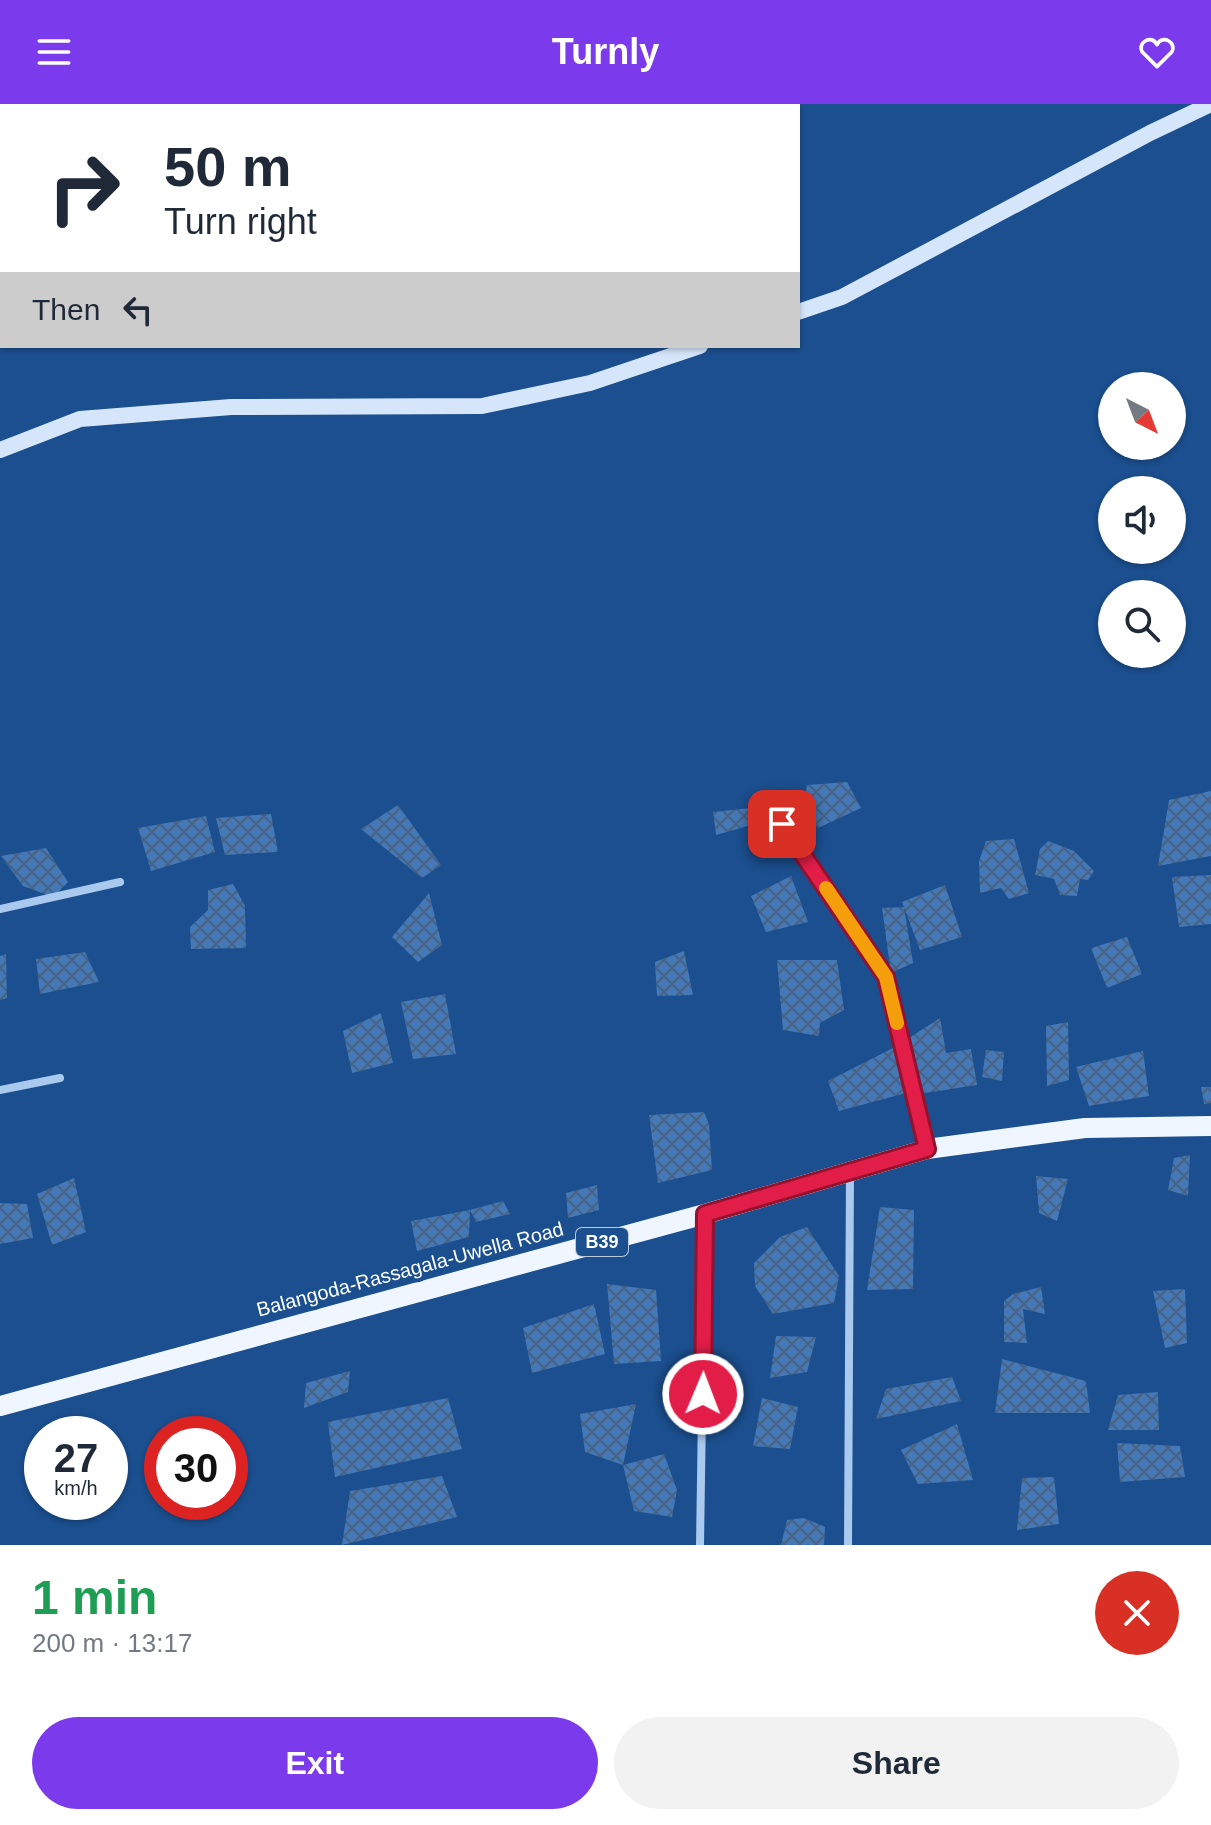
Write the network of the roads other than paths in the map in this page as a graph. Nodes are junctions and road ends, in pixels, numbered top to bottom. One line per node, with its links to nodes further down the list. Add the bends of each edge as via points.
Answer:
1 (1211, 104): 2 (street, via 842,297)
2 (800, 311)
3 (694, 348): 4 (street, via 590,383 482,406 231,407 80,419)
4 (0, 450)
5 (782, 824): 11 (street, via 886,977)
6 (120, 882): 7 (street)
7 (0, 909)
8 (60, 1078): 9 (street)
9 (0, 1090)
10 (1211, 1126): 11 (main road, Balangoda-Rassagala-Uwella Road / B39, via 1085,1128)
11 (927, 1149): 12 (main road, Balangoda-Rassagala-Uwella Road / B39)
12 (850, 1171): 13 (main road, Balangoda-Rassagala-Uwella Road / B39); 16 (street)
13 (705, 1214): 14 (main road, Balangoda-Rassagala-Uwella Road / B39); 15 (street)
14 (0, 1406)
15 (700, 1545)
16 (848, 1545)

